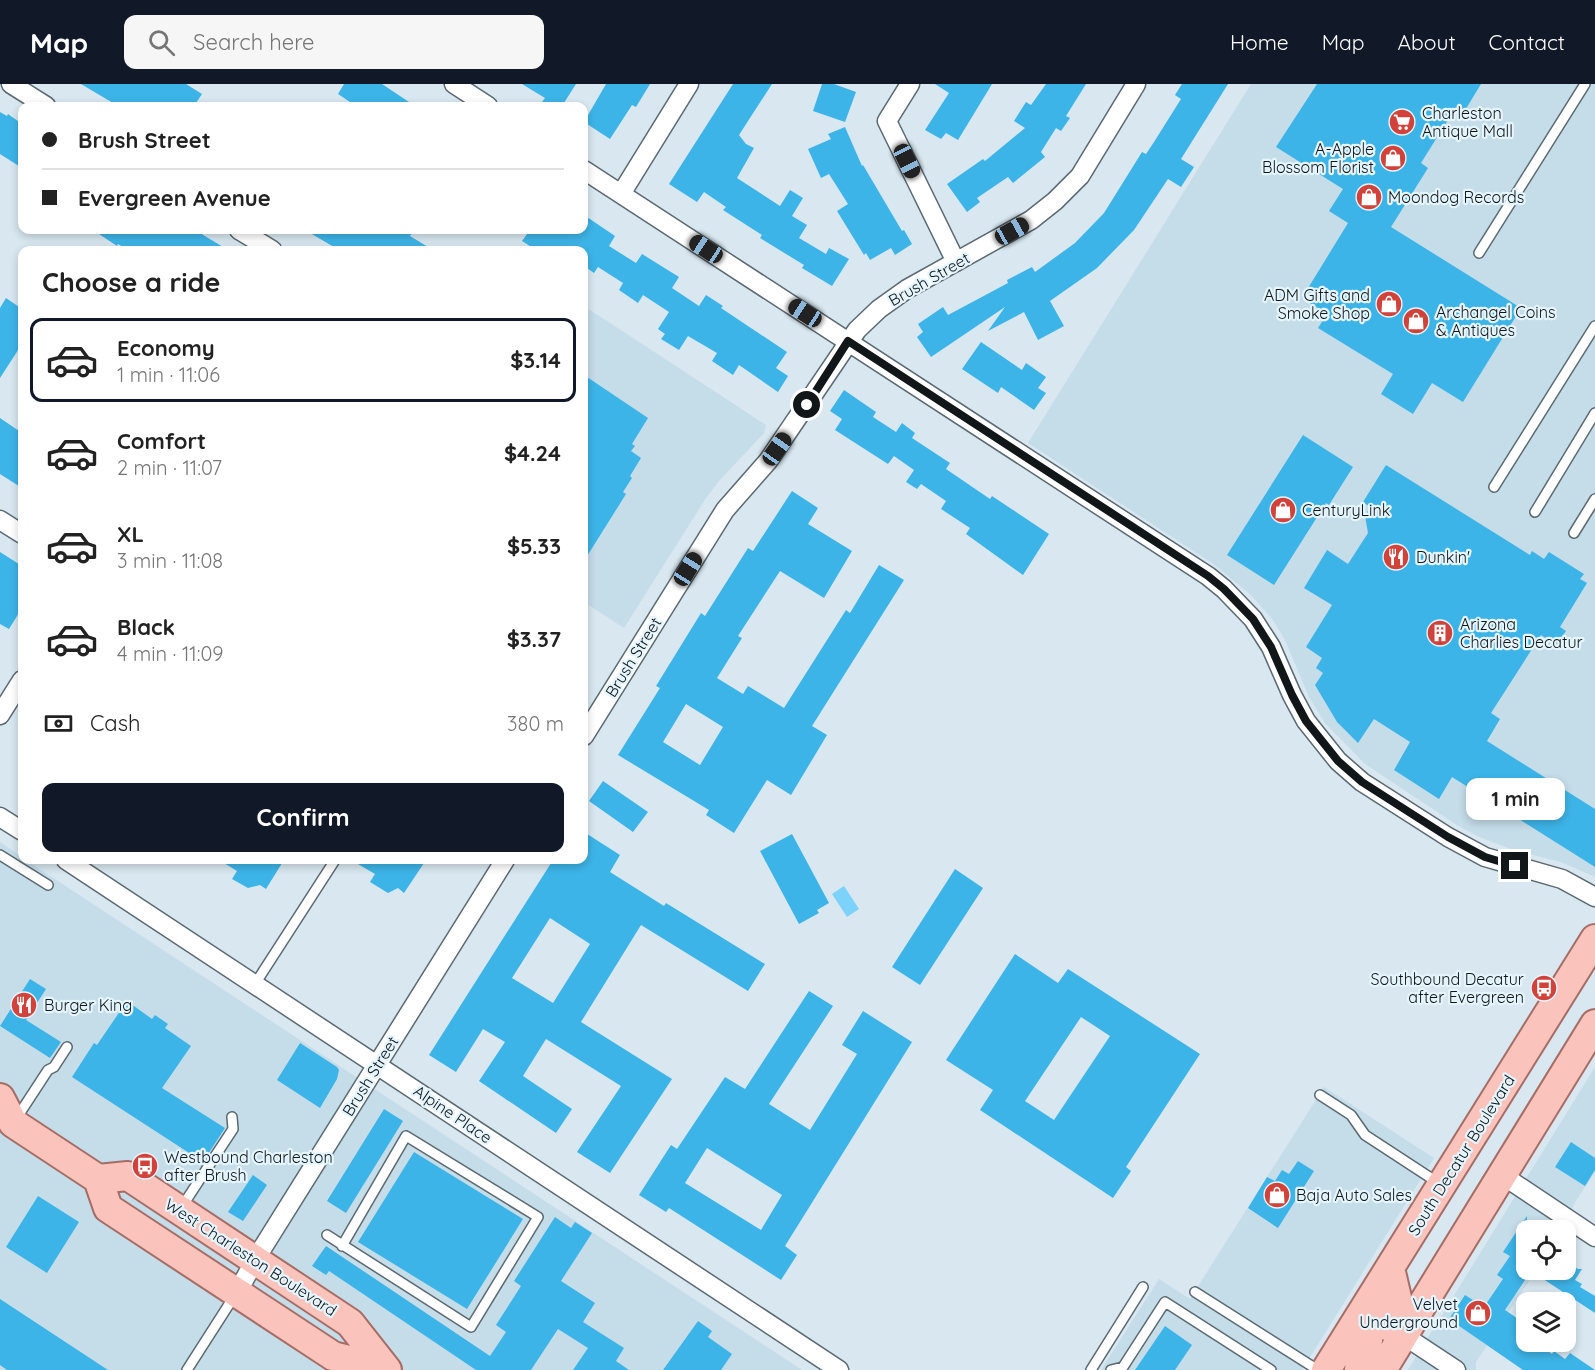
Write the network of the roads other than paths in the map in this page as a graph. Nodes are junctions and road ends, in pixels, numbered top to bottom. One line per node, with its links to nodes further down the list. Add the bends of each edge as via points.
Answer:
1 (10, 84): 7 (street)
2 (689, 84): 10 (street)
3 (910, 84): 14 (street, via 887,121)
4 (1136, 84): 14 (street, Brush Street, via 1080,176 1055,201 1031,220)
5 (1585, 84): 13 (lane)
6 (462, 86): 8 (street)
7 (39, 102)
8 (483, 102)
9 (588, 173): 10 (street)
10 (621, 194): 16 (street)
11 (246, 234): 12 (street)
12 (265, 246)
13 (1479, 253)
14 (956, 262): 16 (street, Brush Street, via 879,309)
15 (1595, 326): 18 (lane)
16 (848, 341): 26 (street, Brush Street, via 768,461 725,510); 34 (street, via 1224,589 1267,640 1292,695 1318,738 1362,782 1485,857 1562,879)
17 (1595, 413): 20 (lane)
18 (1494, 487)
19 (1595, 499): 23 (lane)
20 (1535, 512)
21 (0, 519): 22 (street)
22 (18, 531)
23 (1574, 532)
24 (18, 686): 25 (street)
25 (0, 715)
26 (588, 730)
27 (0, 816): 28 (street)
28 (18, 828)
29 (0, 855): 33 (lane)
30 (72, 864): 36 (street, Alpine Place)
31 (332, 864): 36 (lane)
32 (502, 864): 39 (street, Brush Street)
33 (48, 885)
34 (1595, 897)
35 (1595, 939): 46 (main road, South Decatur Boulevard)
36 (255, 984): 39 (street, Alpine Place)
37 (1595, 1024): 44 (main road)
38 (68, 1047): 43 (lane)
39 (377, 1064): 51 (street, Brush Street); 60 (street, Alpine Place)
40 (1320, 1095): 46 (lane, via 1351,1115 1365,1135)
41 (0, 1098): 43 (main road)
42 (232, 1117): 47 (lane, via 233,1129)
43 (7, 1123): 45 (main road)
44 (1502, 1175): 49 (street); 57 (main road)
45 (98, 1179): 47 (main road, West Charleston Boulevard, via 128,1176); 55 (main road, West Charleston Boulevard, via 108,1208)
46 (1442, 1185): 52 (main road, South Decatur Boulevard)
47 (179, 1210): 51 (main road, West Charleston Boulevard)
48 (327, 1235): 50 (lane)
49 (1595, 1237)
50 (342, 1245): 50 (lane, via 471,1327 538,1217 406,1136)
51 (255, 1260): 55 (street, Brush Street); 59 (main road, West Charleston Boulevard, via 350,1323)
52 (1390, 1268): 56 (main road, South Decatur Boulevard); 57 (main road, via 1397,1298 1383,1323)
53 (1143, 1287): 61 (lane)
54 (1195, 1292): 64 (lane)
55 (237, 1293): 58 (lane); 59 (main road, West Charleston Boulevard, via 333,1356)
56 (1360, 1317): 65 (main road, South Decatur Boulevard); 66 (main road, via 1370,1337)
57 (1403, 1335): 67 (main road); 68 (street)
58 (187, 1370)
59 (387, 1370)
60 (839, 1370)
61 (1091, 1370)
62 (1111, 1370): 63 (lane, via 1123,1367 1165,1302)
63 (1271, 1370)
64 (1318, 1370)
65 (1326, 1370)
66 (1359, 1370)
67 (1382, 1370)
68 (1456, 1370)

